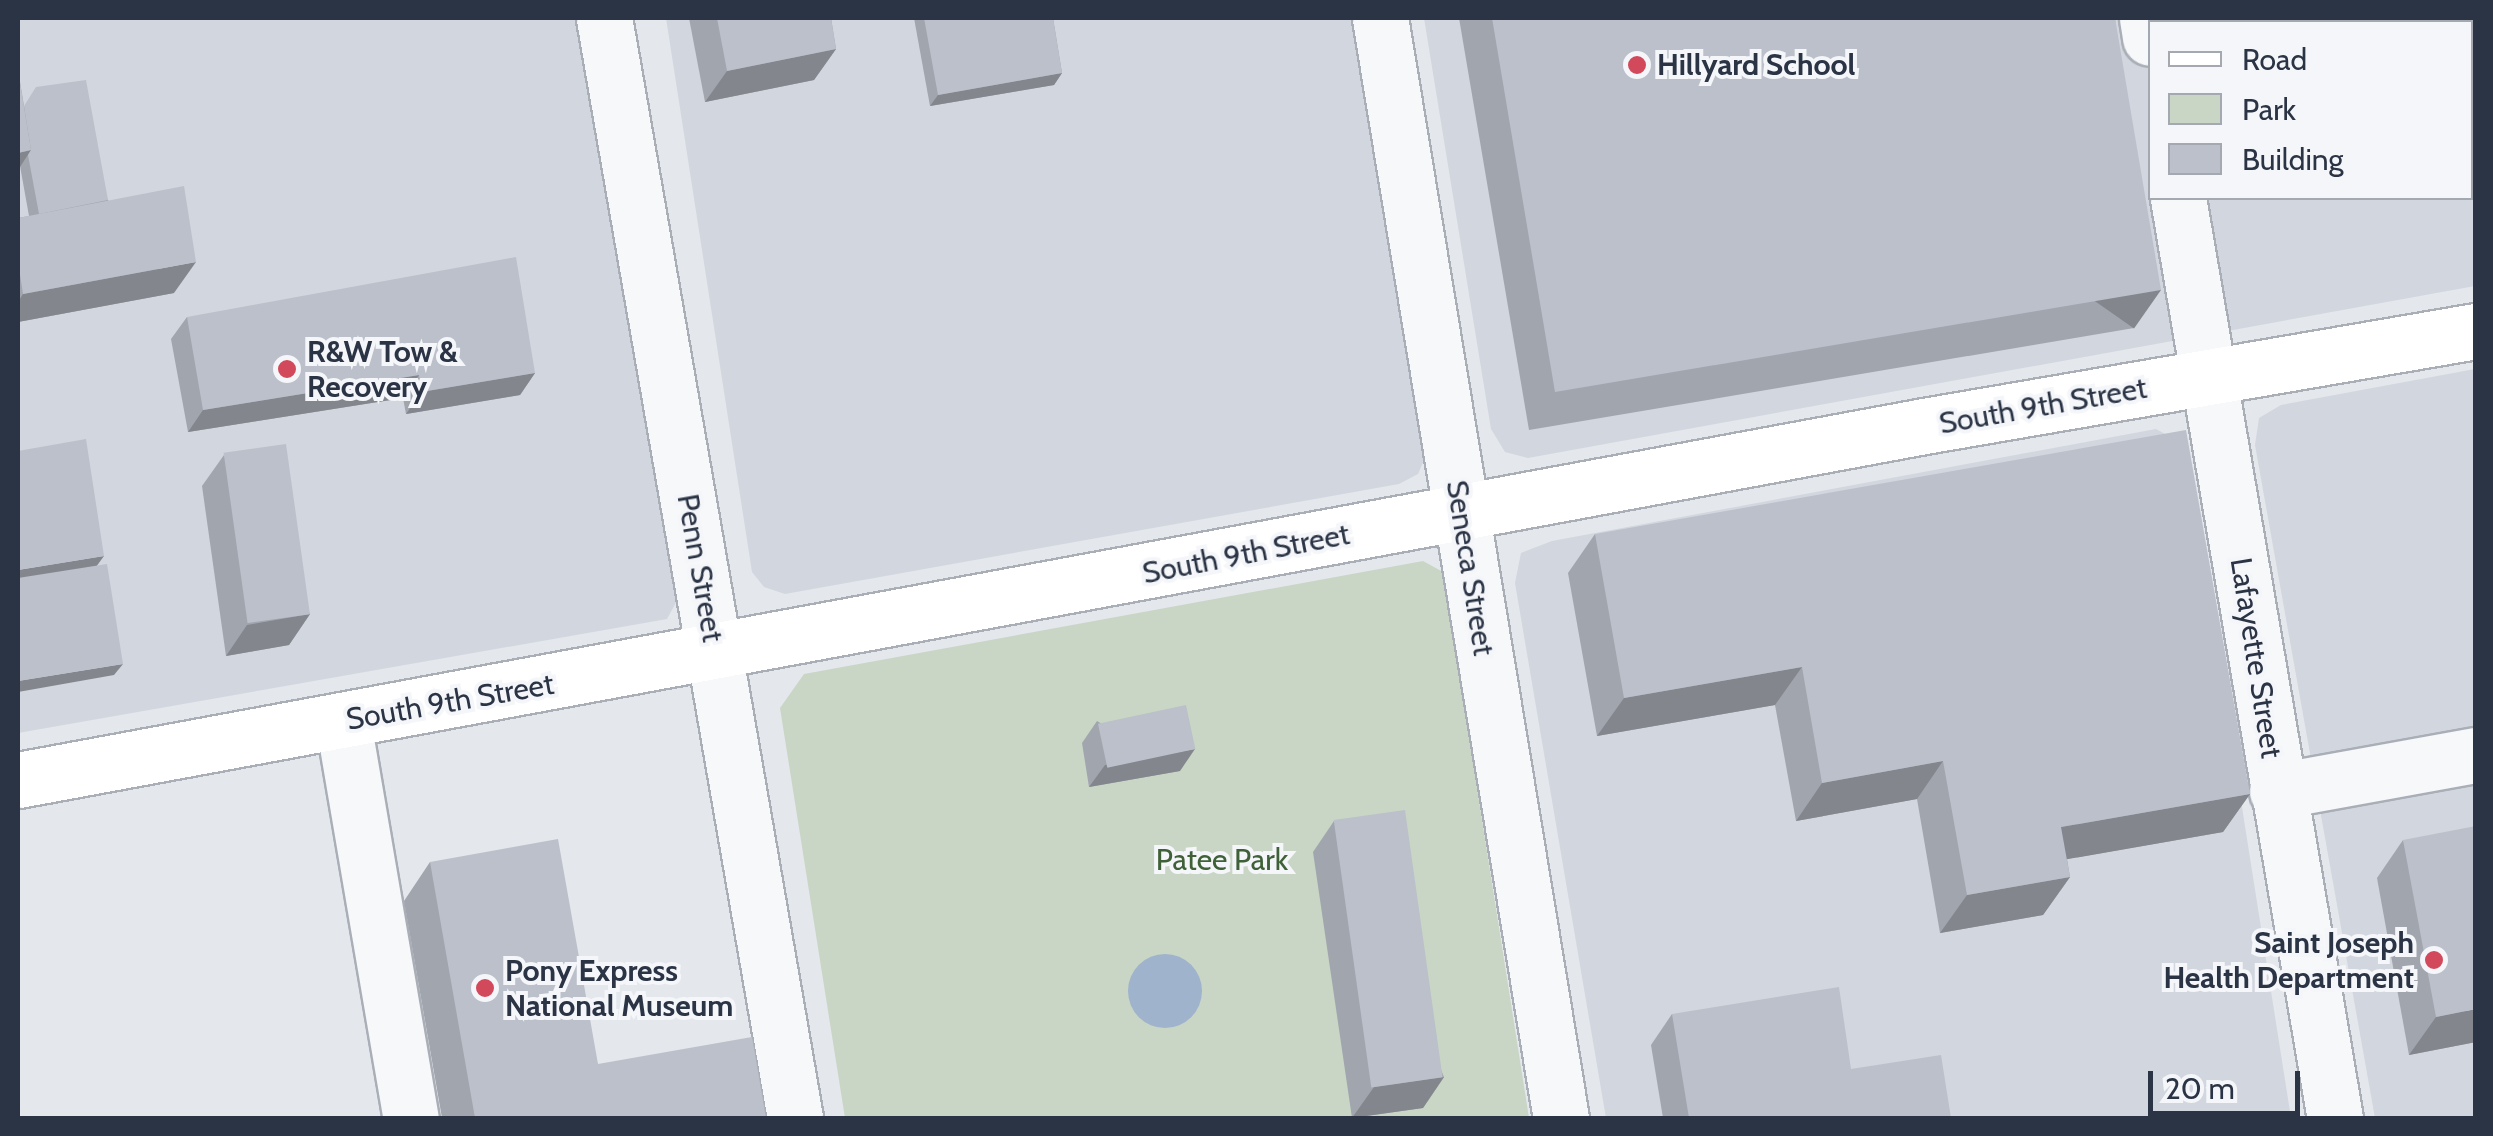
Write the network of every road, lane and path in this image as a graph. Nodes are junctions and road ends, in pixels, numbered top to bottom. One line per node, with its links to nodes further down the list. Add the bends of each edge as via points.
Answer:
1 (604, 18): 7 (street, Penn Street)
2 (1380, 18): 6 (street, Seneca Street)
3 (2178, 200): 5 (street, Lafayette Street)
4 (2476, 331): 5 (main road, South 9th Street)
5 (2210, 377): 6 (main road, South 9th Street); 11 (street, Lafayette Street)
6 (1460, 514): 7 (main road, South 9th Street); 14 (street, Seneca Street)
7 (715, 654): 8 (main road, South 9th Street); 13 (street, Penn Street)
8 (343, 722): 10 (main road, South 9th Street); 12 (street)
9 (2476, 755): 11 (street)
10 (18, 780)
11 (2278, 791): 15 (street, Lafayette Street)
12 (411, 1118)
13 (795, 1118)
14 (1561, 1118)
15 (2334, 1118)

